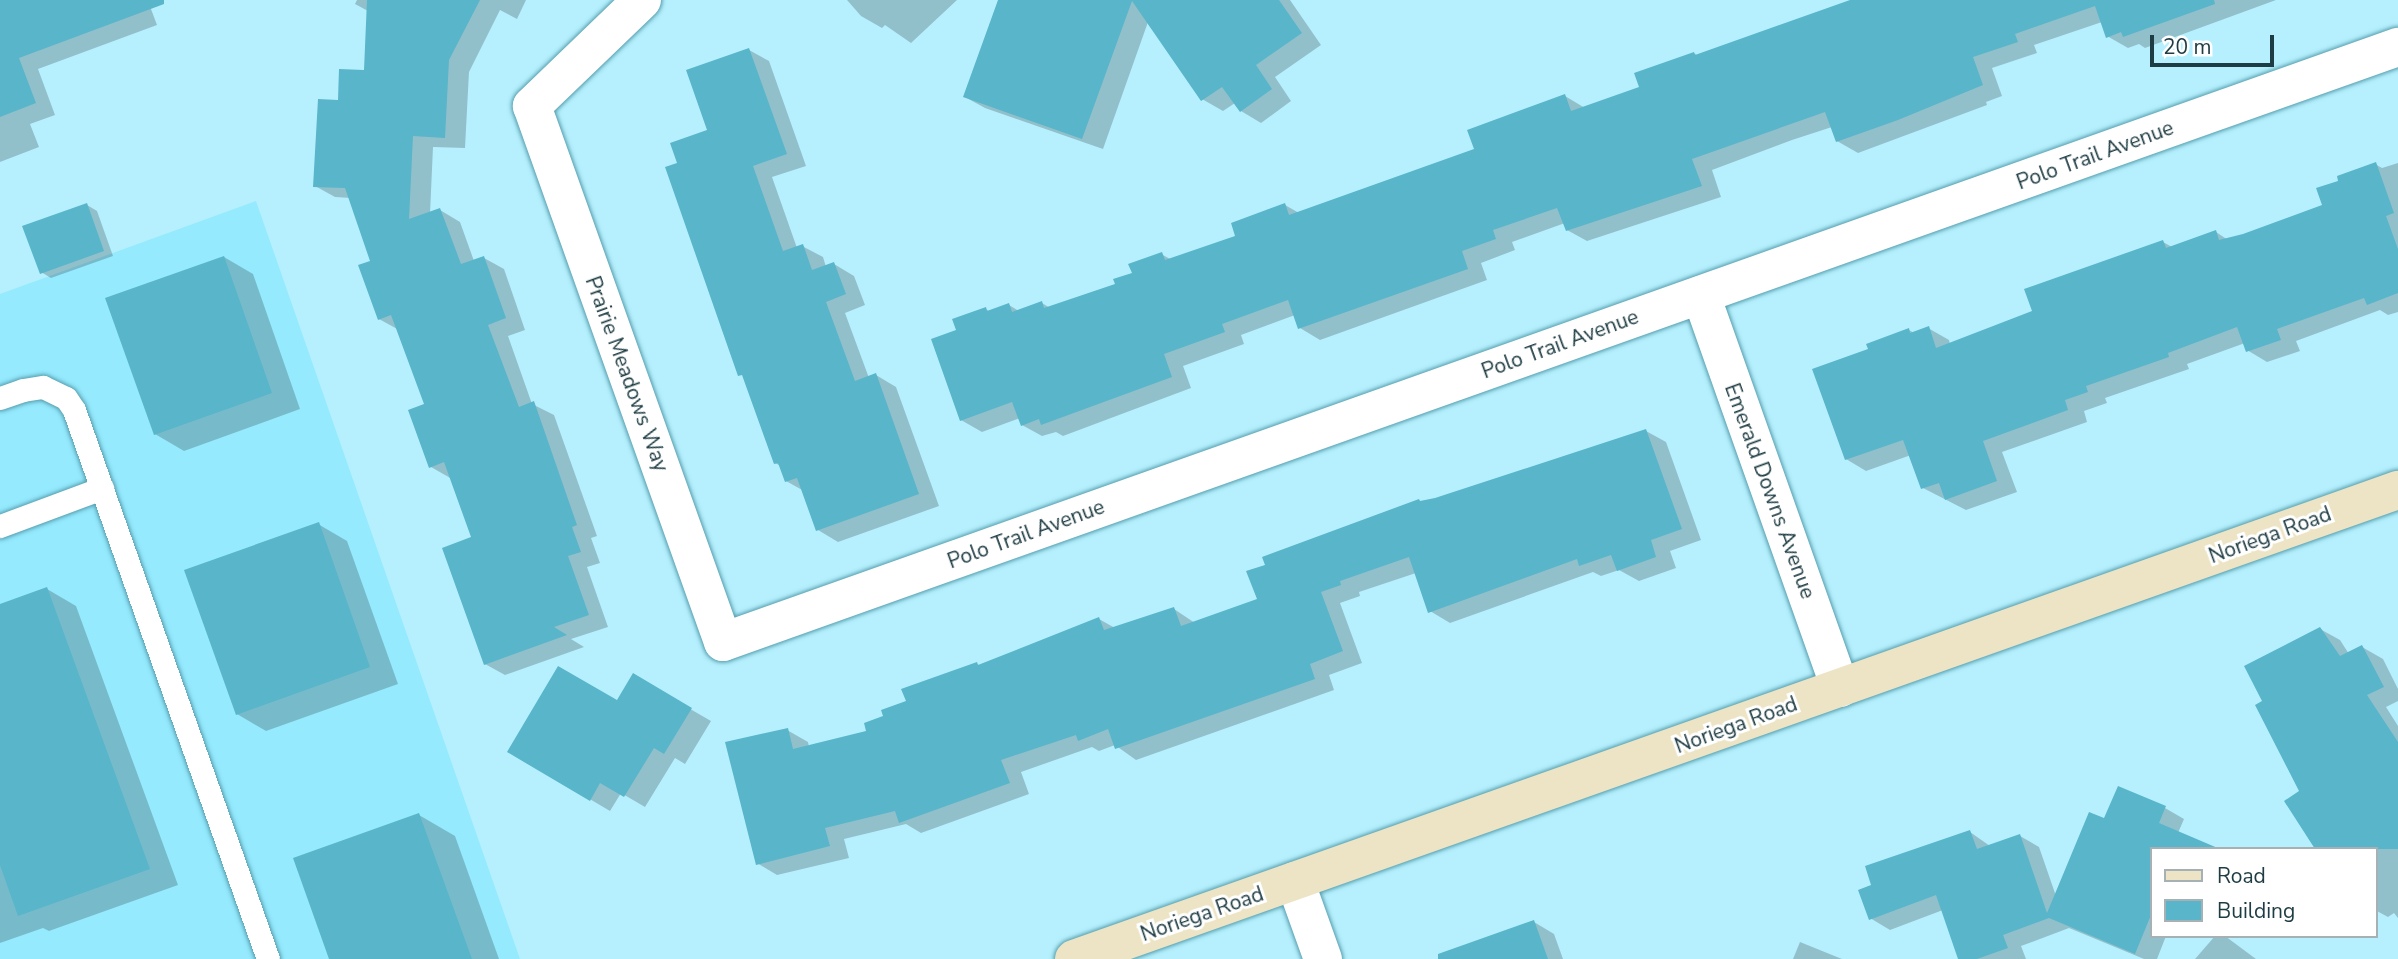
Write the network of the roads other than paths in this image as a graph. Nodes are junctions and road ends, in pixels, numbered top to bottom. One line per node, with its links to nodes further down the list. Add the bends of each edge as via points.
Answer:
1 (642, 0): 8 (street, Prairie Meadows Way, via 532,106)
2 (2398, 47): 3 (street, Polo Trail Avenue)
3 (1701, 295): 8 (street, Polo Trail Avenue); 9 (street, Emerald Downs Avenue)
4 (0, 398): 5 (lane, via 43,387 66,398 80,423)
5 (102, 488): 7 (lane); 11 (lane)
6 (2398, 490): 9 (street, Noriega Road)
7 (0, 526)
8 (723, 642)
9 (1840, 688): 10 (street, Noriega Road)
10 (1295, 881): 12 (street, Noriega Road); 13 (street)
11 (268, 959)
12 (1074, 959)
13 (1323, 959)

